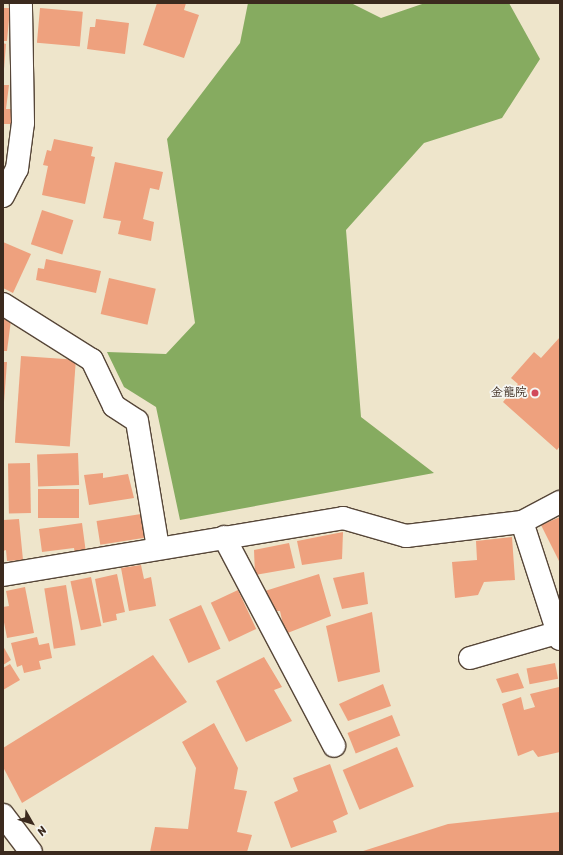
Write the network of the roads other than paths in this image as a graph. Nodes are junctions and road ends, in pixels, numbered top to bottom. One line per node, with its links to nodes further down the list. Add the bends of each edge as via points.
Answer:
1 (21, 3): 2 (street, via 23,123 17,169)
2 (3, 196)
3 (3, 304): 7 (street, via 92,360 114,406 137,421)
4 (560, 502): 5 (street)
5 (522, 522): 6 (street, via 406,536 343,518); 9 (street)
6 (224, 537): 7 (street); 11 (street)
7 (158, 548): 8 (street)
8 (3, 575)
9 (559, 634): 10 (street)
10 (470, 658)
11 (334, 746)
12 (3, 815): 13 (street)
13 (32, 852)

